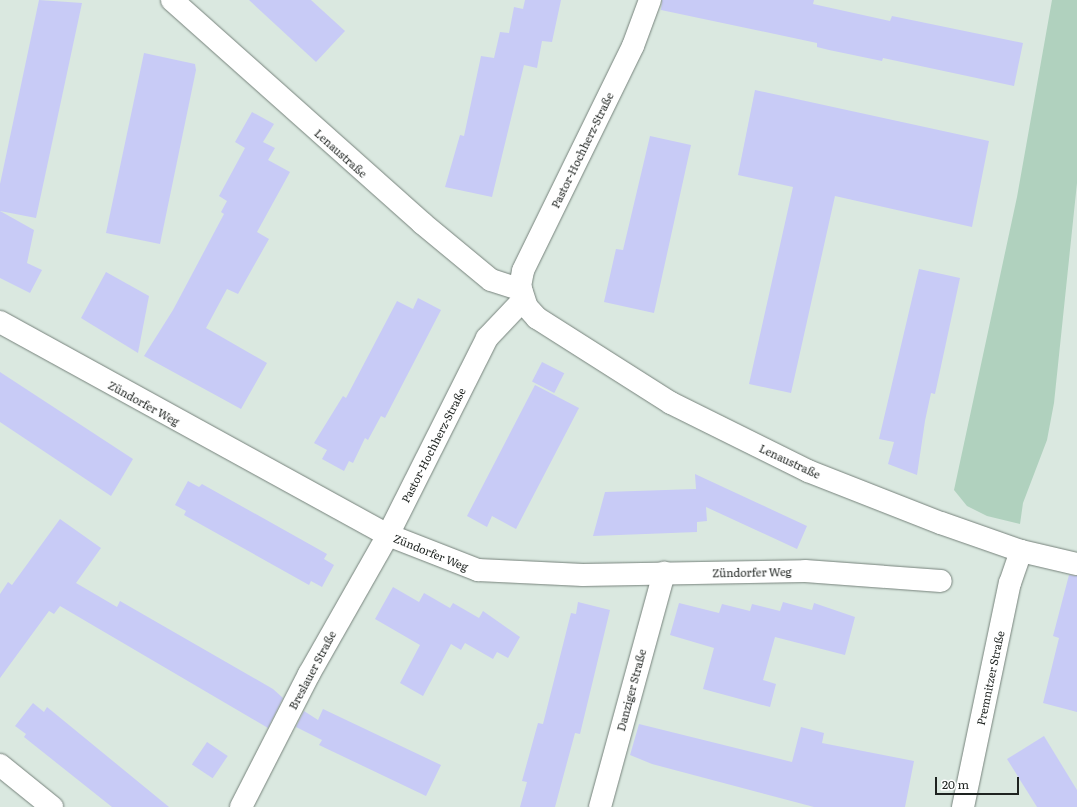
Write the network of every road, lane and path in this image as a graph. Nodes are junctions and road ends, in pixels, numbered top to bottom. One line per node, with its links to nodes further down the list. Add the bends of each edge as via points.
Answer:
1 (172, 0): 3 (street, Lenaustraße, via 422,223 491,280)
2 (650, 0): 3 (street, Pastor-Hochherz-Straße, via 633,46 523,271)
3 (524, 299): 5 (street, Pastor-Hochherz-Straße, via 487,338); 6 (street, Lenaustraße, via 537,318 671,403 808,471)
4 (0, 322): 5 (street, Zündorfer Weg)
5 (388, 535): 8 (street, Zündorfer Weg, via 478,570 583,575); 12 (street, Breslauer Straße, via 309,674)
6 (1022, 551): 7 (street, Lenaustraße); 14 (street, Premnitzer Straße, via 1010,583)
7 (1077, 564)
8 (664, 573): 9 (street, Zündorfer Weg, via 805,571); 13 (street, Danziger Straße)
9 (941, 581)
10 (0, 765): 11 (street)
11 (52, 807)
12 (241, 807)
13 (600, 807)
14 (963, 807)

